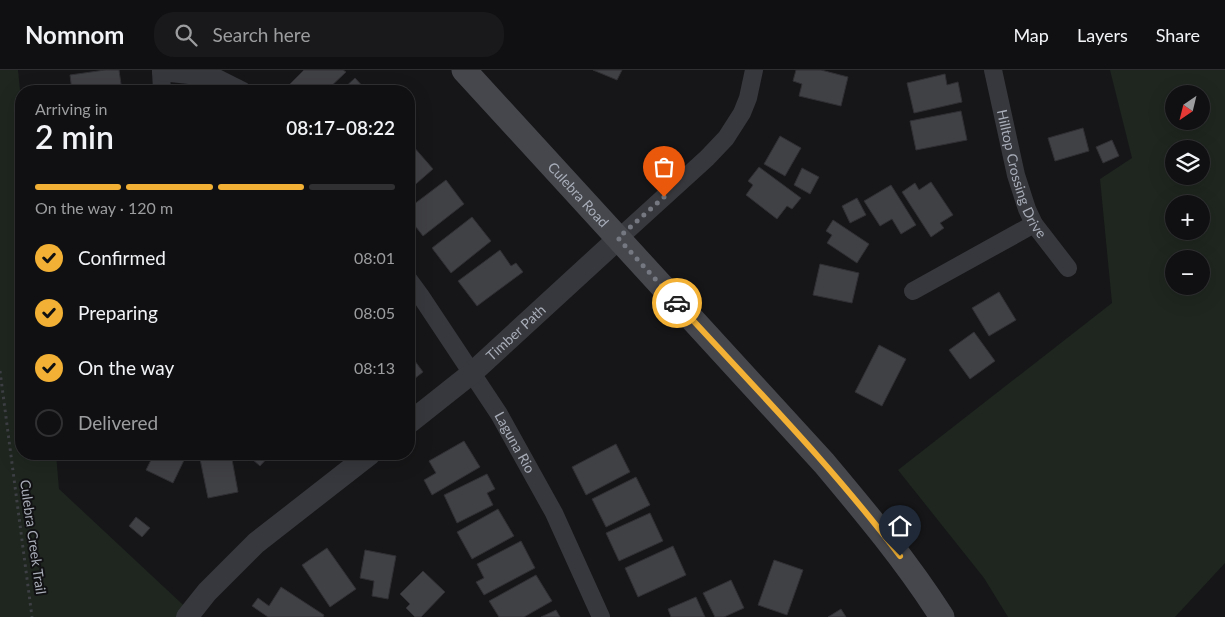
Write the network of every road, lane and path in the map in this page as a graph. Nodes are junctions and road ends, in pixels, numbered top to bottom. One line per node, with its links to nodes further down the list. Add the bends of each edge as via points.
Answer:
1 (464, 70): 8 (main road, Culebra Road)
2 (754, 70): 8 (street, via 742,113 726,138)
3 (993, 70): 7 (street, Hilltop Crossing Drive, via 1016,175)
4 (161, 71): 5 (street); 6 (street, via 217,78)
5 (162, 85)
6 (231, 85)
7 (1034, 224): 9 (street, Hilltop Crossing Drive); 11 (street)
8 (618, 238): 13 (street, Timber Path); 19 (main road, Culebra Road, via 824,463 876,525)
9 (1068, 268)
10 (415, 289): 13 (street, Laguna Rio)
11 (914, 291)
12 (0, 371): 16 (path, Culebra Creek Trail)
13 (472, 373): 14 (street, Timber Path); 18 (street, Laguna Rio, via 499,414 554,513)
14 (415, 418)
15 (362, 460): 17 (street, via 256,543)
16 (32, 617)
17 (187, 617)
18 (601, 617)
19 (942, 617)

